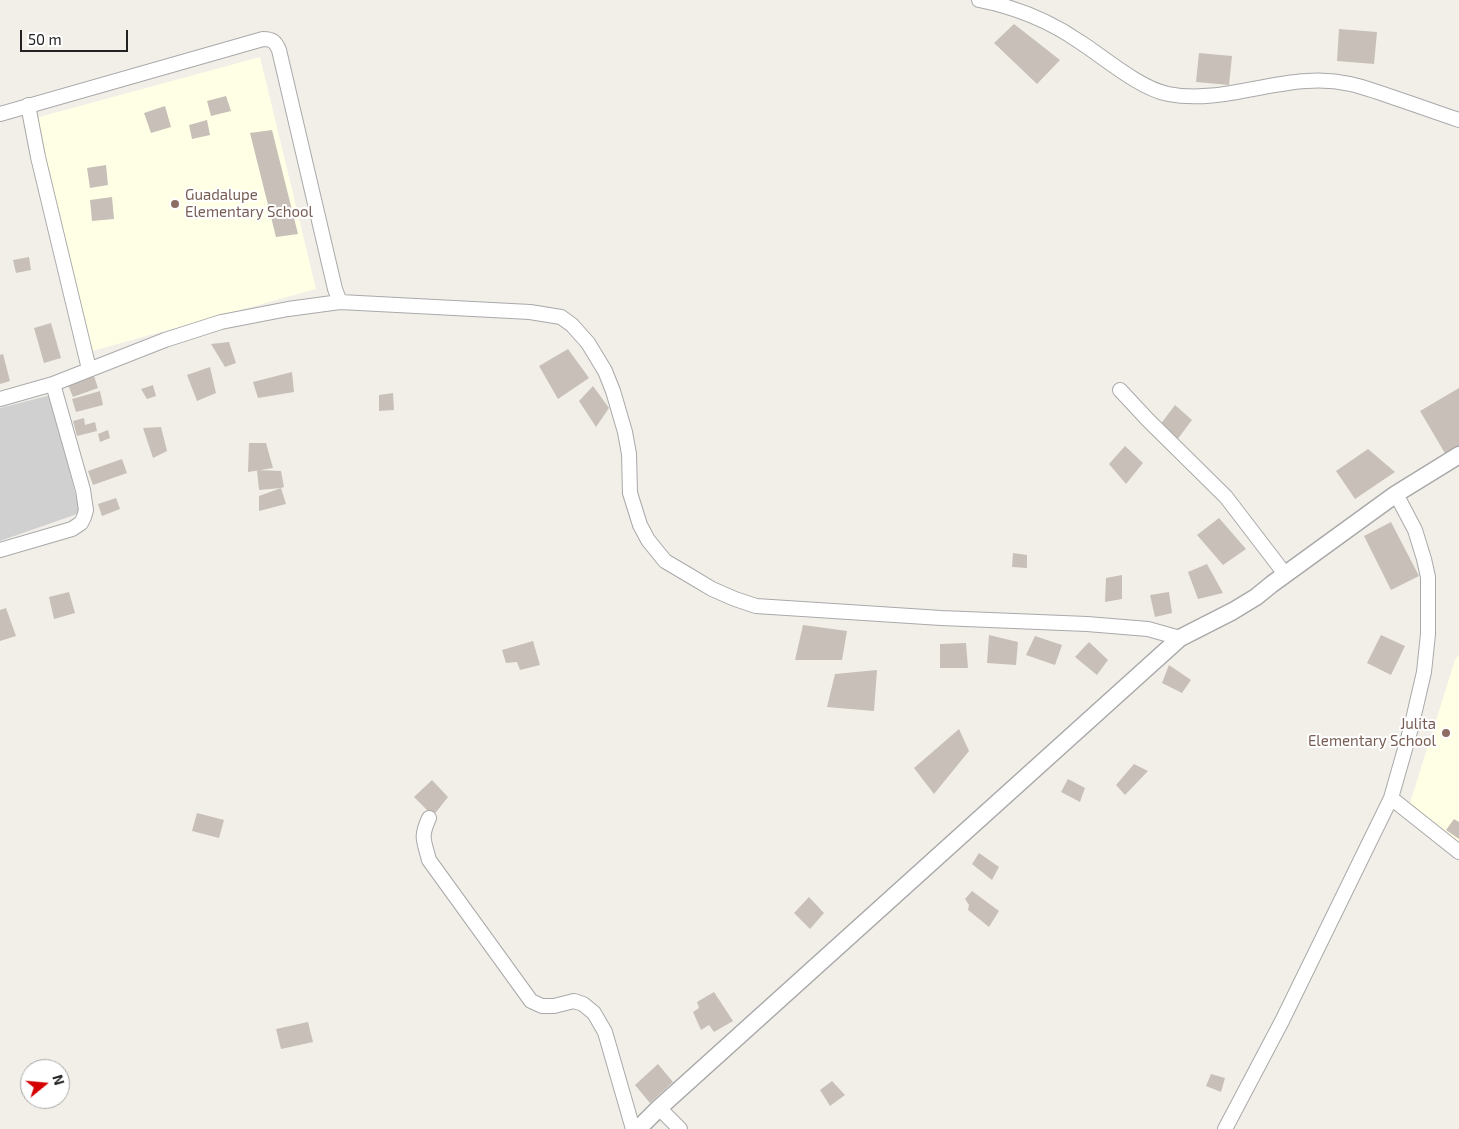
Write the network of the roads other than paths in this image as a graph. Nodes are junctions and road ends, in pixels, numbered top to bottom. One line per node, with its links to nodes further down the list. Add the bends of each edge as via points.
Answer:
1 (979, 0): 4 (street, via 1050,24 1130,76 1167,94 1204,97 1307,80 1333,81 1353,84)
2 (28, 105): 3 (street); 5 (street, via 271,39 279,50); 6 (street)
3 (0, 114)
4 (1459, 120)
5 (340, 302): 6 (street, via 222,322); 14 (street, via 530,312 561,317 572,324 588,343 613,391 629,454 630,493 648,540 666,561 734,599 756,606 1148,629)
6 (89, 369): 7 (street)
7 (53, 384): 9 (street); 12 (street, via 84,490 84,517 72,529)
8 (1120, 390): 13 (street, via 1226,496)
9 (0, 398)
10 (1459, 455): 11 (street)
11 (1396, 494): 13 (street); 15 (street, via 1415,530 1424,559 1428,577 1428,634 1424,672)
12 (0, 550)
13 (1285, 574): 14 (street, via 1256,597)
14 (1180, 638): 18 (street)
15 (1391, 798): 17 (street); 22 (street)
16 (429, 818): 19 (street, via 423,831 429,860 530,1001 542,1006 574,1001 594,1013 605,1032)
17 (1459, 852)
18 (660, 1108): 20 (street); 21 (street)
19 (633, 1129)
20 (638, 1129)
21 (680, 1129)
22 (1225, 1129)

